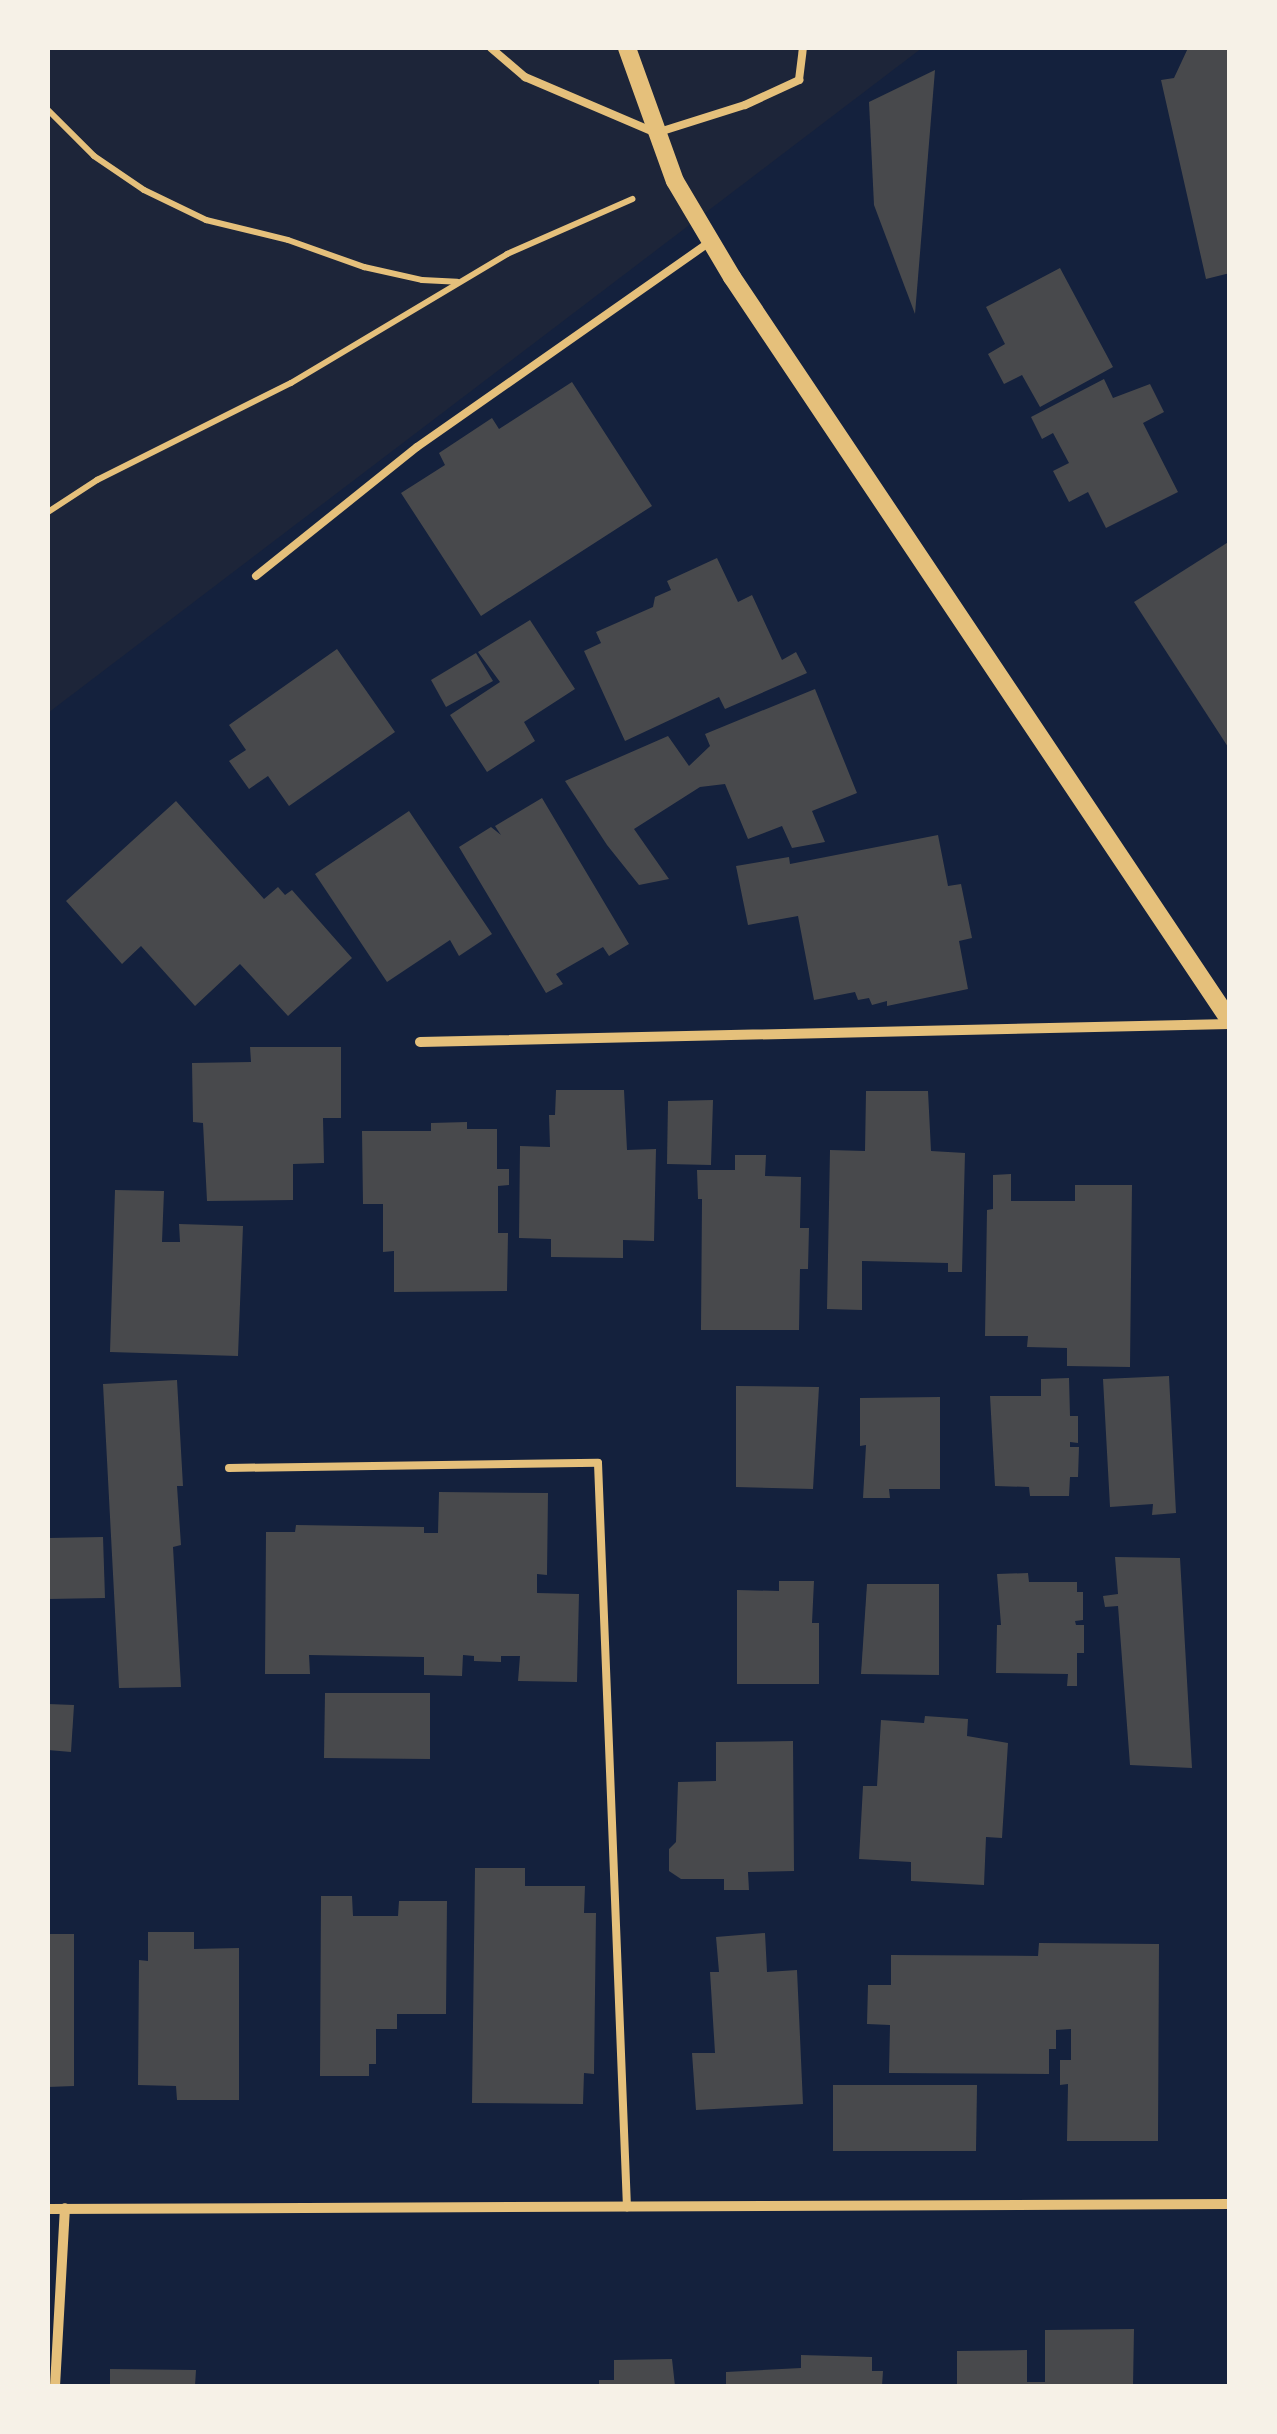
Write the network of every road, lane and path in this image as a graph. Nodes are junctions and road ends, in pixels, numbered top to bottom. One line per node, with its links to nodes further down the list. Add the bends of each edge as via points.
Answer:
1 (492, 48): 5 (lane, via 524,77)
2 (627, 48): 5 (street)
3 (803, 48): 5 (lane, via 798,80)
4 (48, 110): 8 (path, via 94,156 206,220 364,267)
5 (656, 133): 6 (street)
6 (675, 181): 7 (street); 8 (path, via 507,254)
7 (711, 241): 10 (lane, via 416,447); 11 (street)
8 (460, 282): 9 (path, via 291,383 97,480)
9 (48, 512)
10 (256, 576)
11 (1230, 1022): 12 (street)
12 (420, 1042)
13 (229, 1468): 15 (lane, via 598,1463)
14 (1230, 2204): 15 (street)
15 (626, 2207): 17 (street)
16 (48, 2208): 17 (street)
17 (65, 2208): 18 (street)
18 (55, 2386)

